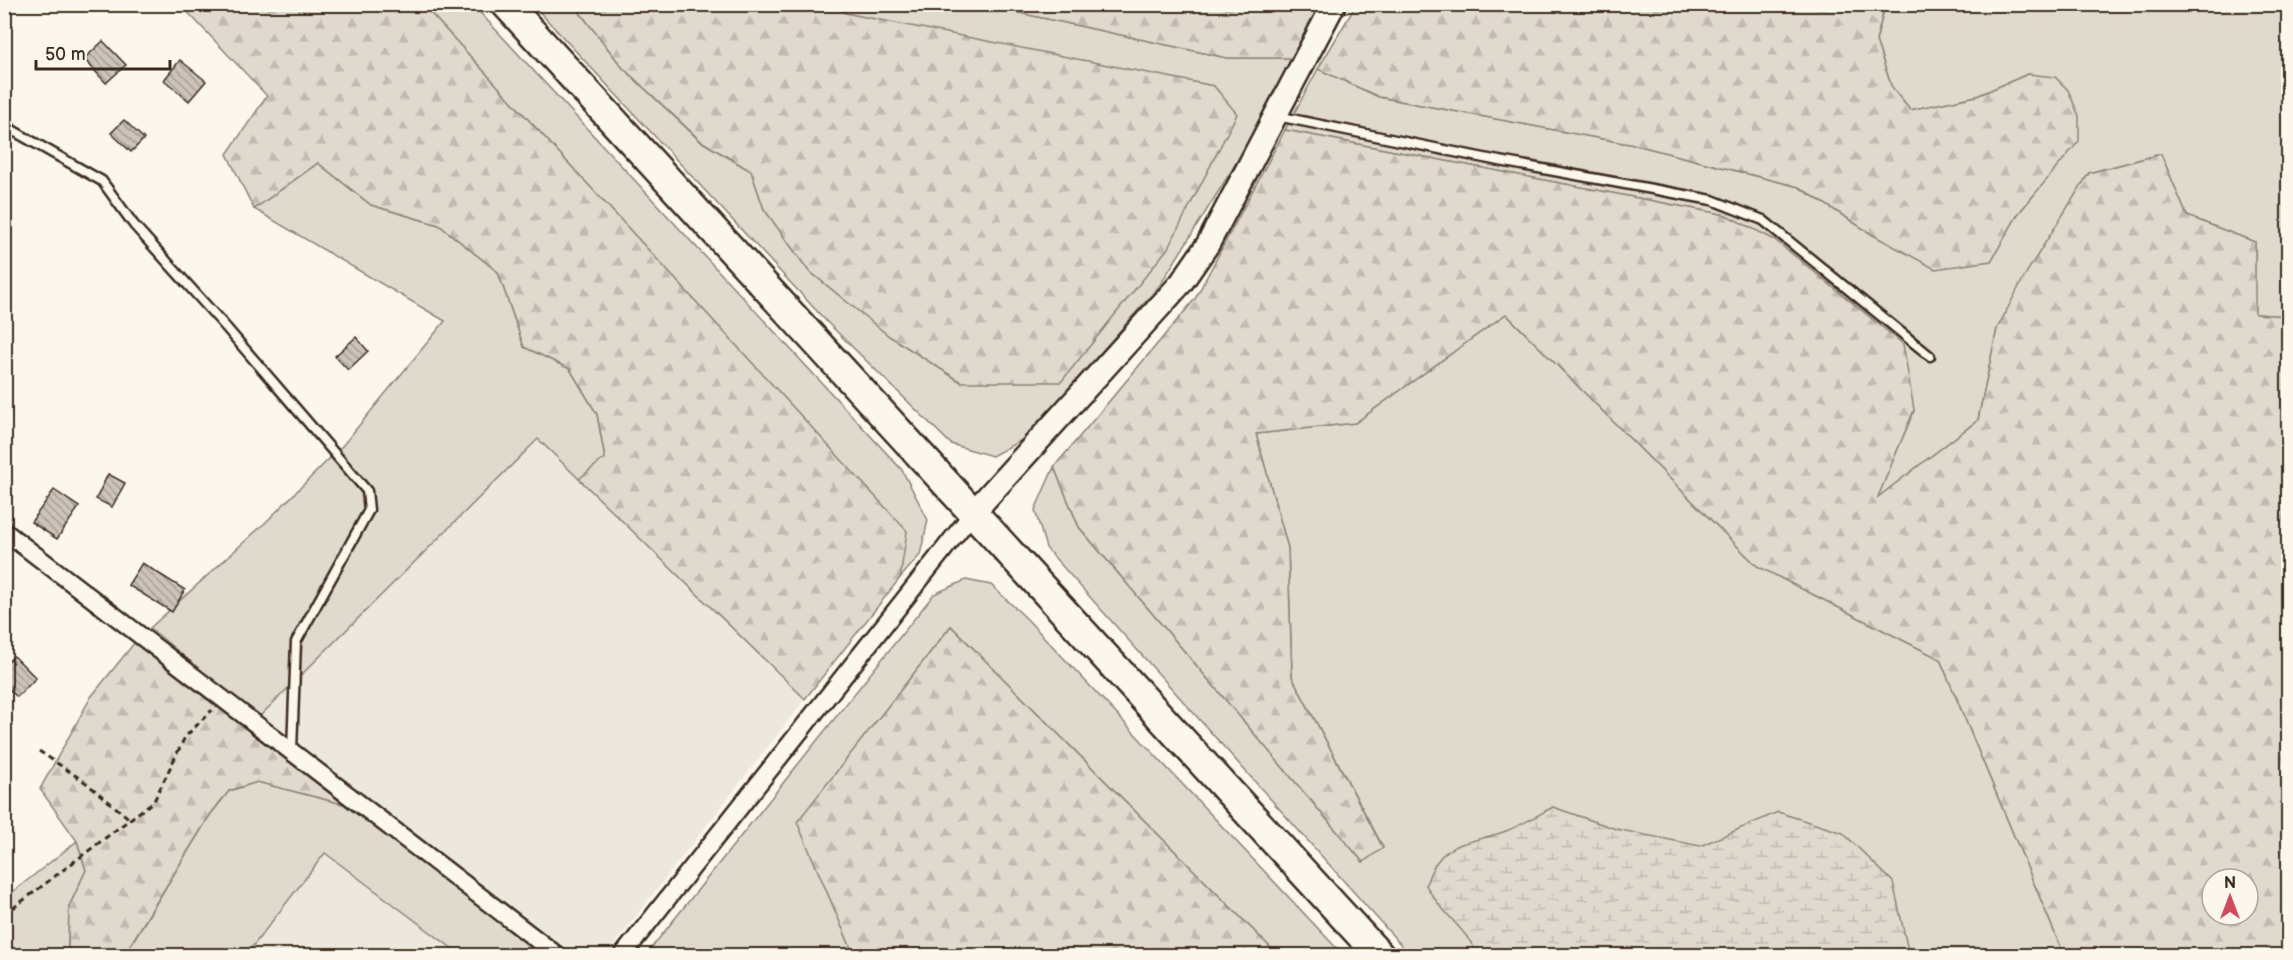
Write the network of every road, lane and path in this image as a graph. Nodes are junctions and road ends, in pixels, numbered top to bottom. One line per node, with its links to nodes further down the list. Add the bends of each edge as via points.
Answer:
1 (506, 4): 6 (highway)
2 (1334, 4): 3 (street)
3 (1276, 116): 5 (lane, via 1712,200 1762,219); 6 (street, via 1208,244 1181,283)
4 (4, 119): 9 (lane, via 12,130 102,181 134,225 368,491 369,510 296,642)
5 (1930, 356)
6 (972, 514): 14 (street); 15 (highway)
7 (4, 531): 8 (street)
8 (224, 698): 9 (street); 11 (path, via 185,737 154,801)
9 (292, 750): 13 (street)
10 (39, 751): 11 (path)
11 (131, 820): 12 (path)
12 (4, 915)
13 (558, 956)
14 (622, 956)
15 (1380, 956)

